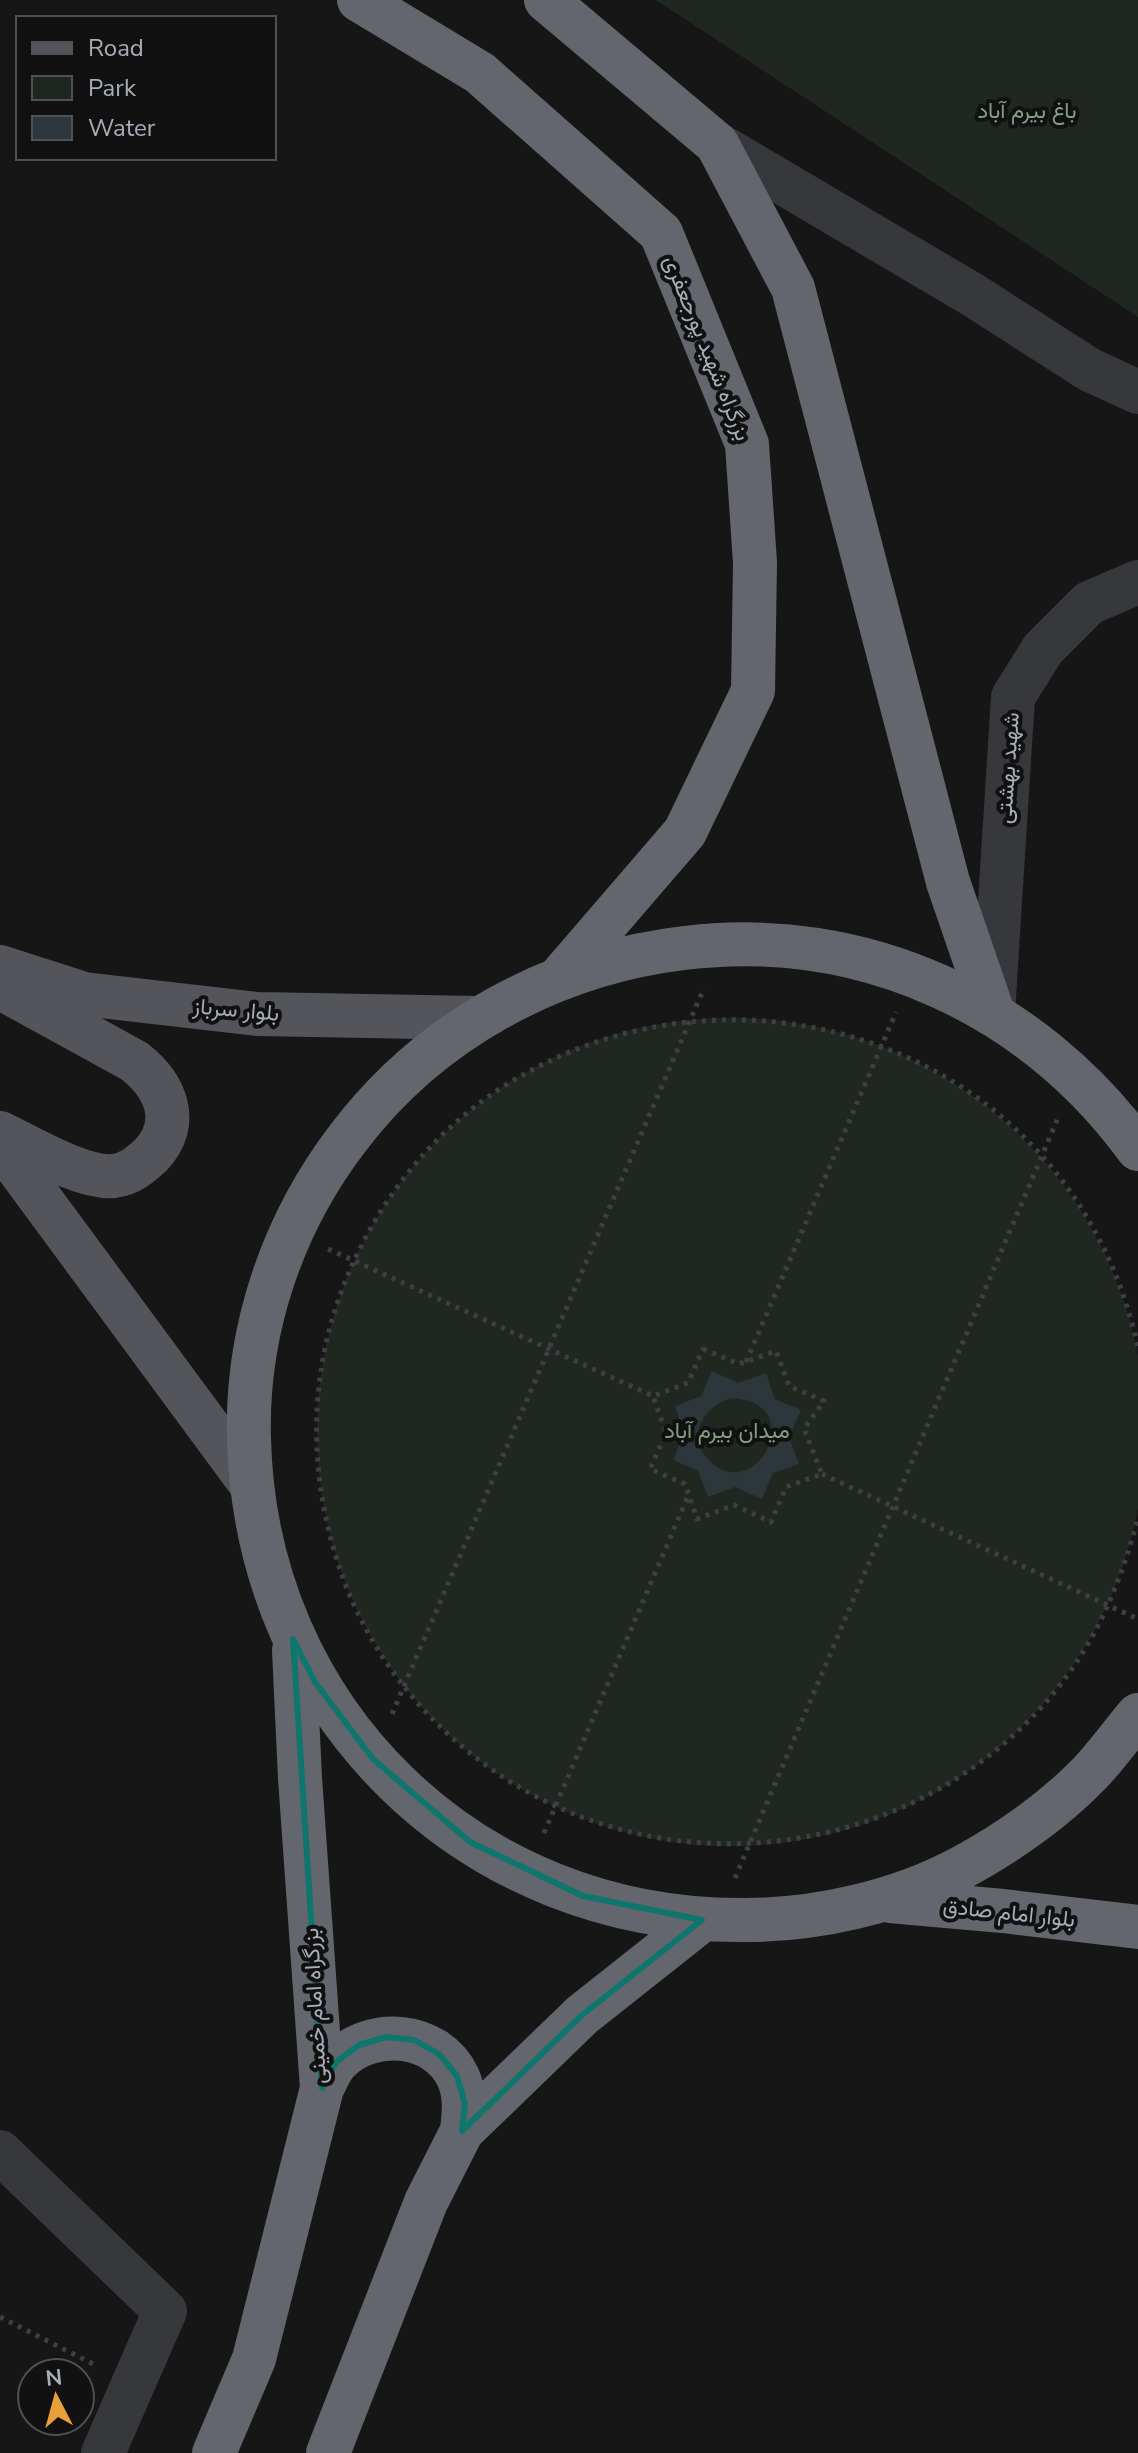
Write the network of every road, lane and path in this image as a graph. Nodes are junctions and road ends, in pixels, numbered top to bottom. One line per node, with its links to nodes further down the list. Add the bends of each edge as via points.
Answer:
1 (359, 0): 9 (highway, بزرگراه شهید پورجعفری, via 480,73 661,233 747,444 755,563 753,691 685,832)
2 (546, 0): 3 (highway)
3 (717, 144): 4 (street, via 1090,370); 11 (highway, via 793,288 948,882)
4 (1138, 392)
5 (1138, 582): 11 (street, شهید بهشتی, via 1089,603 1043,649 1013,697)
6 (723, 943): 8 (highway, via 851,956); 9 (highway, via 641,953); 13 (path)
7 (0, 967): 12 (main road, بلوار سرباز, via 84,994 257,1014)
8 (912, 974): 11 (highway); 14 (path)
9 (561, 976): 12 (highway)
10 (0, 987): 16 (main road, via 152,1075 165,1098 168,1125 161,1145 137,1168 115,1176 89,1174)
11 (993, 1013): 15 (highway)
12 (478, 1018): 20 (highway, via 419,1061 368,1111 325,1168)
13 (690, 1020): 14 (path, via 776,1020); 21 (path, via 575,1048 470,1109 412,1167); 23 (path)
14 (882, 1046): 19 (path, via 965,1090); 24 (path)
15 (1076, 1076): 18 (highway); 19 (path)
16 (0, 1133)
17 (0, 1144): 27 (main road)
18 (1138, 1149)
19 (1042, 1157): 22 (path, via 1100,1239); 29 (path)
20 (290, 1232): 21 (path); 27 (highway, via 261,1315 248,1402)
21 (353, 1261): 23 (path); 34 (path, via 324,1348 317,1469 346,1587 383,1659)
22 (1138, 1346)
23 (549, 1350): 25 (path); 34 (path)
24 (746, 1362): 25 (path, via 703,1349 688,1383); 26 (path, via 776,1351 789,1386 824,1401 804,1429)
25 (653, 1396): 28 (path, via 666,1433 650,1469 685,1484)
26 (822, 1474): 28 (path, via 786,1487 771,1522 734,1505 697,1519); 29 (path)
27 (250, 1483): 33 (highway, via 265,1563)
28 (689, 1495): 37 (path)
29 (892, 1507): 31 (path); 38 (path)
30 (1138, 1518): 31 (path)
31 (1108, 1606): 32 (path); 38 (path, via 1050,1697 992,1754 959,1778 848,1829)
32 (1138, 1619)
33 (293, 1639): 36 (highway, via 315,1682); 43 (highway, بزرگراه امام خمینی)
34 (404, 1687): 36 (path); 37 (path, via 465,1749)
35 (1138, 1715): 40 (highway, via 1089,1774 1026,1828 956,1871)
36 (373, 1759): 39 (highway, via 419,1804)
37 (556, 1807): 38 (path, via 647,1837); 39 (path)
38 (747, 1845): 41 (path)
39 (526, 1874): 41 (highway, via 641,1911)
40 (879, 1901): 41 (highway, via 786,1918); 42 (highway, بلوار امام صادق)
41 (710, 1920): 44 (highway, via 582,2015)
42 (1138, 1927)
43 (322, 2088): 44 (highway, via 336,2062 359,2045 386,2037 414,2040 439,2054 457,2076 465,2104); 49 (highway, بزرگراه امام خمینی, via 254,2359)
44 (462, 2131): 50 (highway, via 426,2202)
45 (0, 2152): 48 (street, via 165,2311)
46 (0, 2317): 47 (path)
47 (105, 2370)
48 (103, 2453)
49 (214, 2453)
50 (328, 2453)

